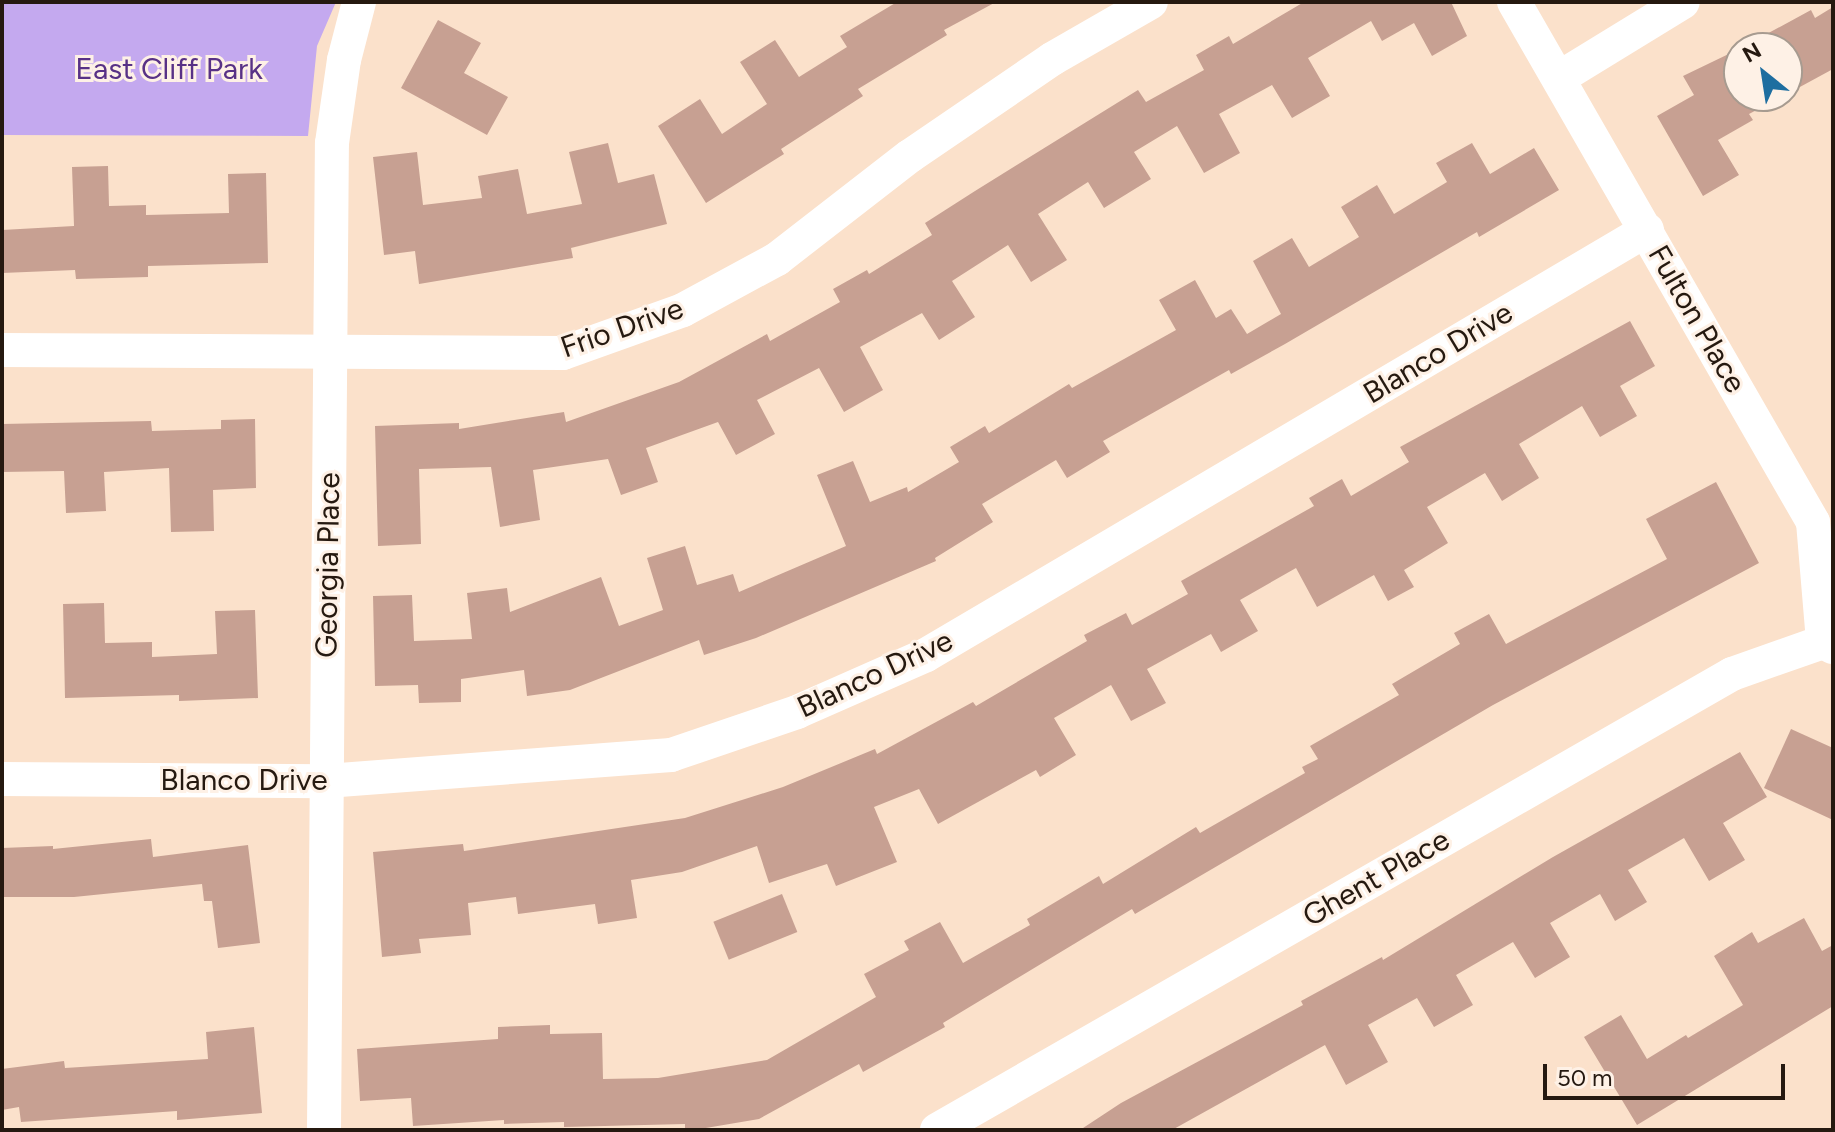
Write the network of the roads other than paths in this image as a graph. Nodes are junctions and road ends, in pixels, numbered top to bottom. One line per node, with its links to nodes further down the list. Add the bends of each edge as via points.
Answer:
1 (359, 2): 8 (street, Georgia Place, via 332,143)
2 (1151, 2): 8 (street, Frio Drive, via 1052,59 923,147 777,259 683,310 563,353)
3 (1514, 2): 5 (street, Fulton Place)
4 (1683, 2): 5 (street)
5 (1559, 78): 6 (street, Fulton Place)
6 (1647, 230): 9 (street, Fulton Place, via 1813,522); 11 (street, Blanco Drive, via 926,655 797,712 671,755)
7 (2, 350): 8 (street, Frio Drive)
8 (330, 353): 11 (street, Georgia Place)
9 (1828, 644): 13 (street, Ghent Place, via 1732,674)
10 (2, 779): 11 (street, Blanco Drive)
11 (326, 781): 12 (street, Georgia Place)
12 (324, 1130)
13 (937, 1130)

